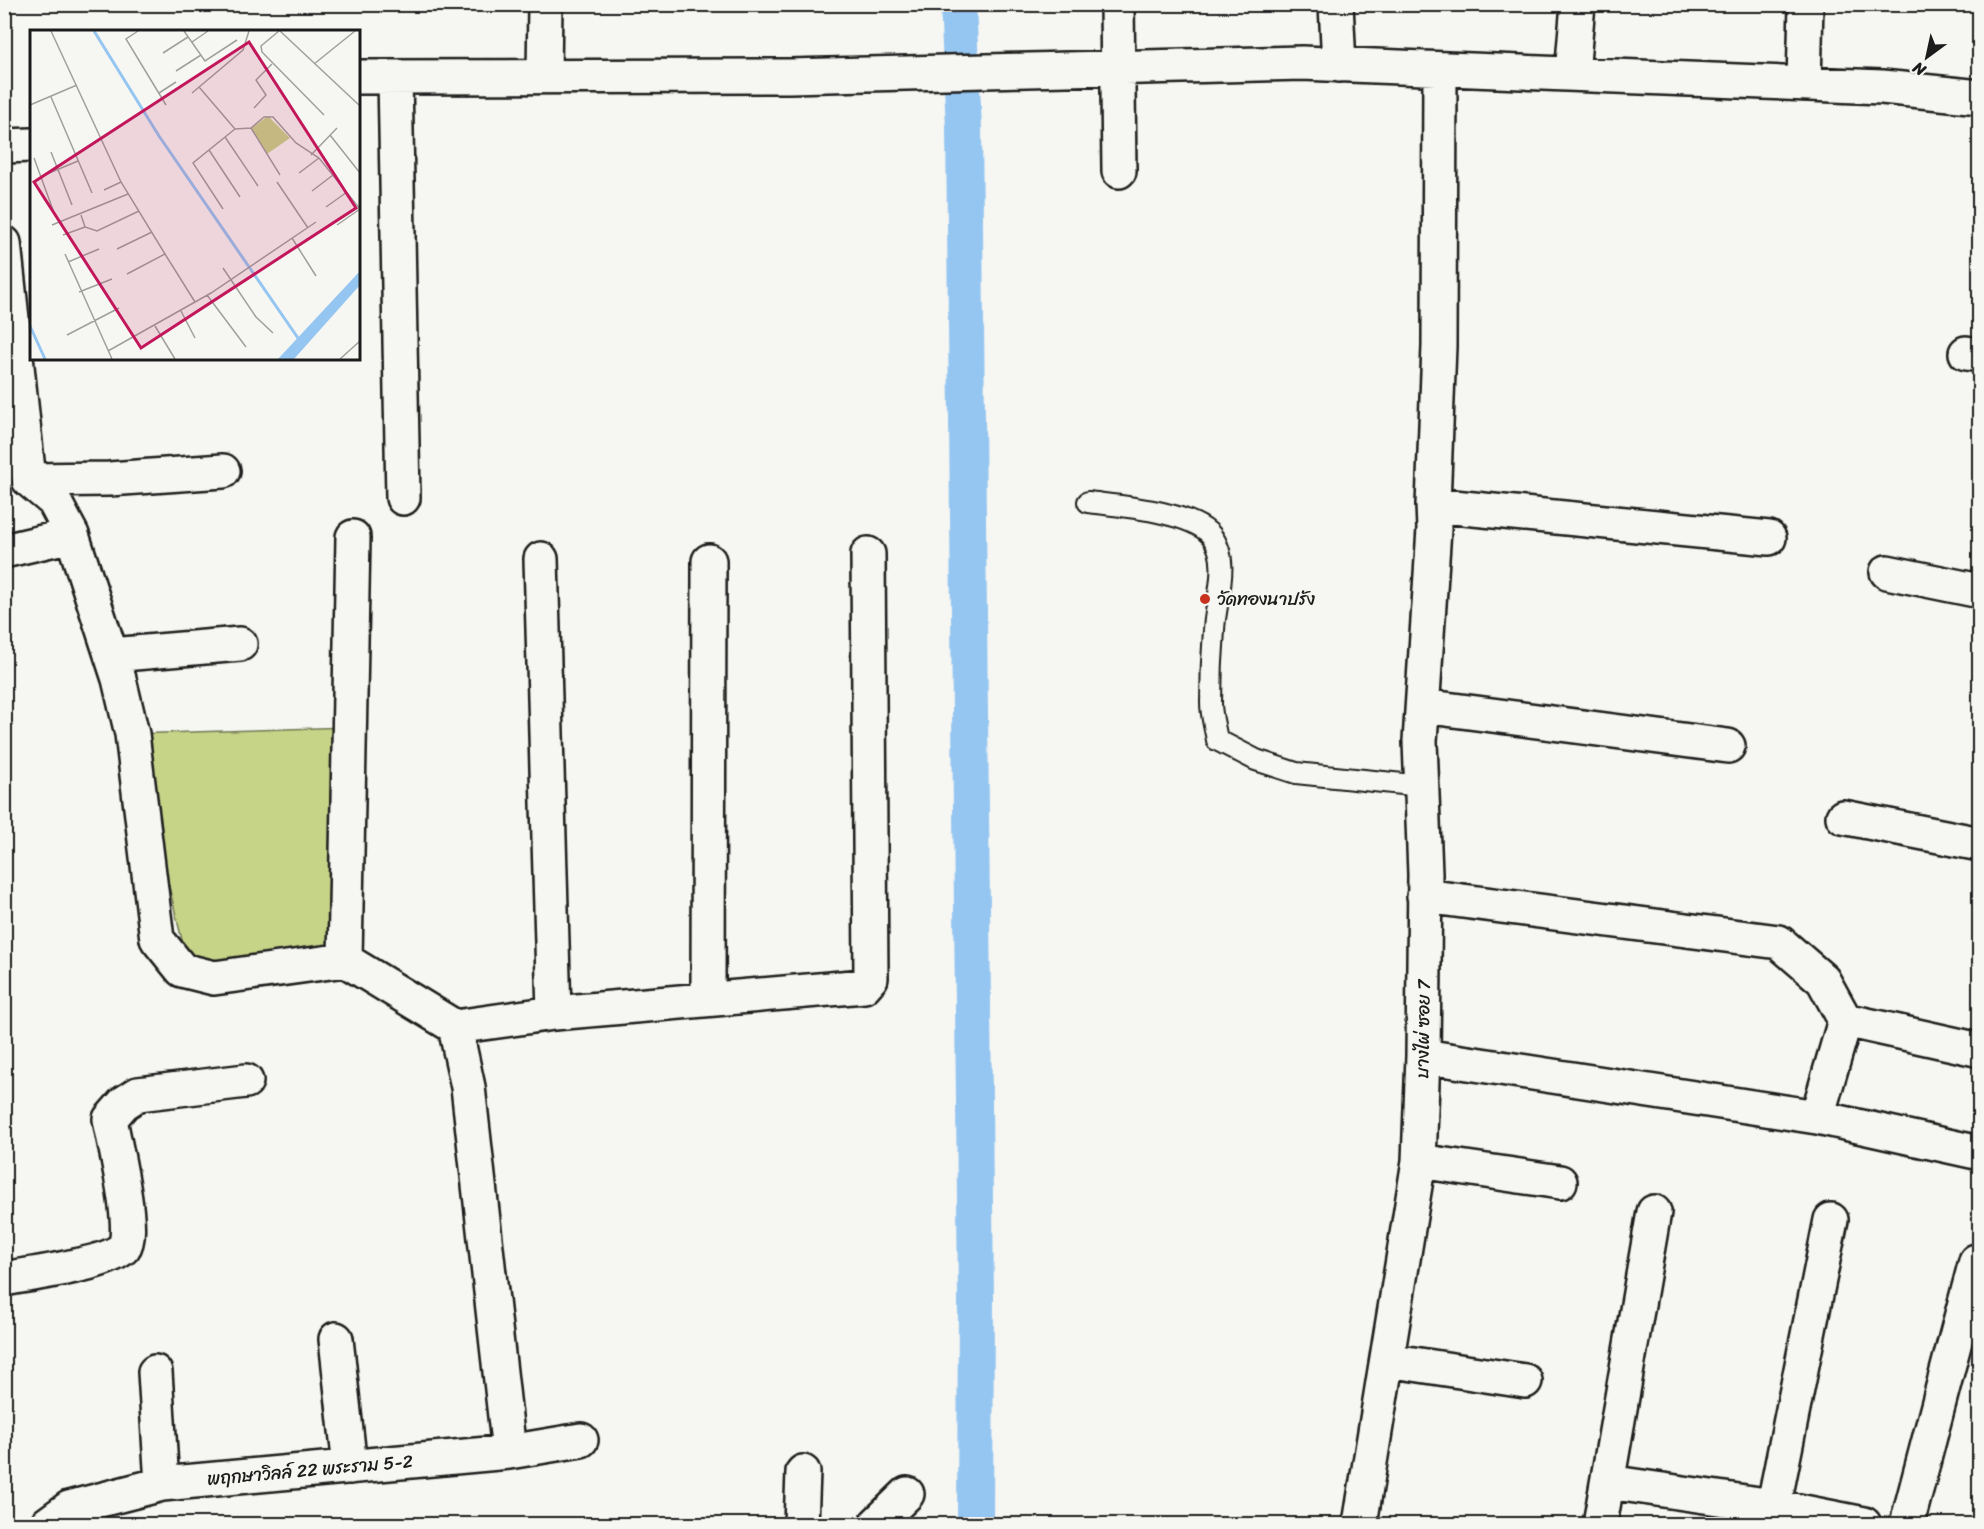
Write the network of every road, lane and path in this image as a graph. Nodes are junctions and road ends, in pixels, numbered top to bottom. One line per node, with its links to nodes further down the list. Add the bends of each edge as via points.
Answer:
1 (545, 4): 10 (street)
2 (1117, 4): 7 (street)
3 (1336, 4): 6 (street)
4 (1578, 4): 9 (street)
5 (1806, 4): 13 (street)
6 (1339, 65): 7 (street); 8 (street)
7 (1118, 68): 10 (street); 17 (street)
8 (1440, 69): 9 (street); 24 (street, บางไผ่ ซอย 7)
9 (1572, 74): 13 (street)
10 (544, 76): 12 (street)
11 (360, 77): 12 (street)
12 (395, 77): 22 (street)
13 (1804, 84): 14 (street)
14 (1980, 97)
15 (30, 144): 16 (street)
16 (4, 146)
17 (1119, 171)
18 (4, 243): 19 (street)
19 (22, 311): 21 (street)
20 (223, 471): 21 (street)
21 (29, 480): 25 (street, via 54,501)
22 (404, 498)
23 (1088, 502): 38 (lane, via 1188,521 1211,535 1220,553 1221,583 1214,627 1211,706 1217,740 1256,760 1296,773)
24 (1434, 517): 27 (street); 36 (street, บางไผ่ ซอย 7)
25 (72, 535): 28 (street); 35 (street)
26 (353, 537): 42 (street)
27 (1769, 538)
28 (4, 551)
29 (868, 554): 43 (street, via 871,978 864,986)
30 (541, 559): 44 (street)
31 (710, 561): 43 (street)
32 (1887, 572): 33 (street)
33 (1980, 591)
34 (240, 644): 35 (street)
35 (111, 655): 42 (street, via 132,734 157,939 182,970 214,978)
36 (1423, 706): 37 (street); 38 (street, บางไผ่ ซอย 7)
37 (1728, 746)
38 (1422, 786): 41 (street, บางไผ่ ซอย 7)
39 (1843, 817): 40 (street)
40 (1980, 844)
41 (1424, 896): 45 (street, via 1779,942 1823,980); 48 (street, บางไผ่ ซอย 7)
42 (345, 960): 46 (street)
43 (708, 999): 44 (street)
44 (554, 1013): 46 (street)
45 (1845, 1020): 47 (street); 50 (street)
46 (455, 1028): 63 (street, via 468,1087)
47 (1980, 1050)
48 (1423, 1056): 50 (street); 52 (street, บางไผ่ ซอย 7)
49 (246, 1081): 57 (street, via 138,1094 124,1103 110,1119 129,1227 125,1245 111,1258)
50 (1817, 1117): 51 (street)
51 (1980, 1153)
52 (1419, 1161): 53 (street); 59 (street, บางไผ่ ซอย 7)
53 (1560, 1182)
54 (1654, 1212): 66 (street)
55 (1831, 1220): 69 (street)
56 (1976, 1262): 76 (street)
57 (4, 1279)
58 (336, 1339): 64 (street)
59 (1387, 1360): 61 (street); 73 (street, บางไผ่ ซอย 7)
60 (155, 1372): 67 (street)
61 (1525, 1381)
62 (581, 1440): 63 (street, พฤกษาวิลล์ 22 พระราม 5-2)
63 (509, 1452): 64 (street, พฤกษาวิลล์ 22 พระราม 5-2)
64 (350, 1467): 67 (street, พฤกษาวิลล์ 22 พระราม 5-2)
65 (803, 1472): 71 (street)
66 (1608, 1482): 69 (street); 74 (street)
67 (162, 1484): 70 (street, พฤกษาวิลล์ 22 พระราม 5-2, via 69,1508)
68 (907, 1494): 72 (street)
69 (1771, 1515): 75 (street)
70 (47, 1524)
71 (801, 1524)
72 (876, 1524)
73 (1360, 1524)
74 (1600, 1524)
75 (1864, 1524)
76 (1907, 1524)

